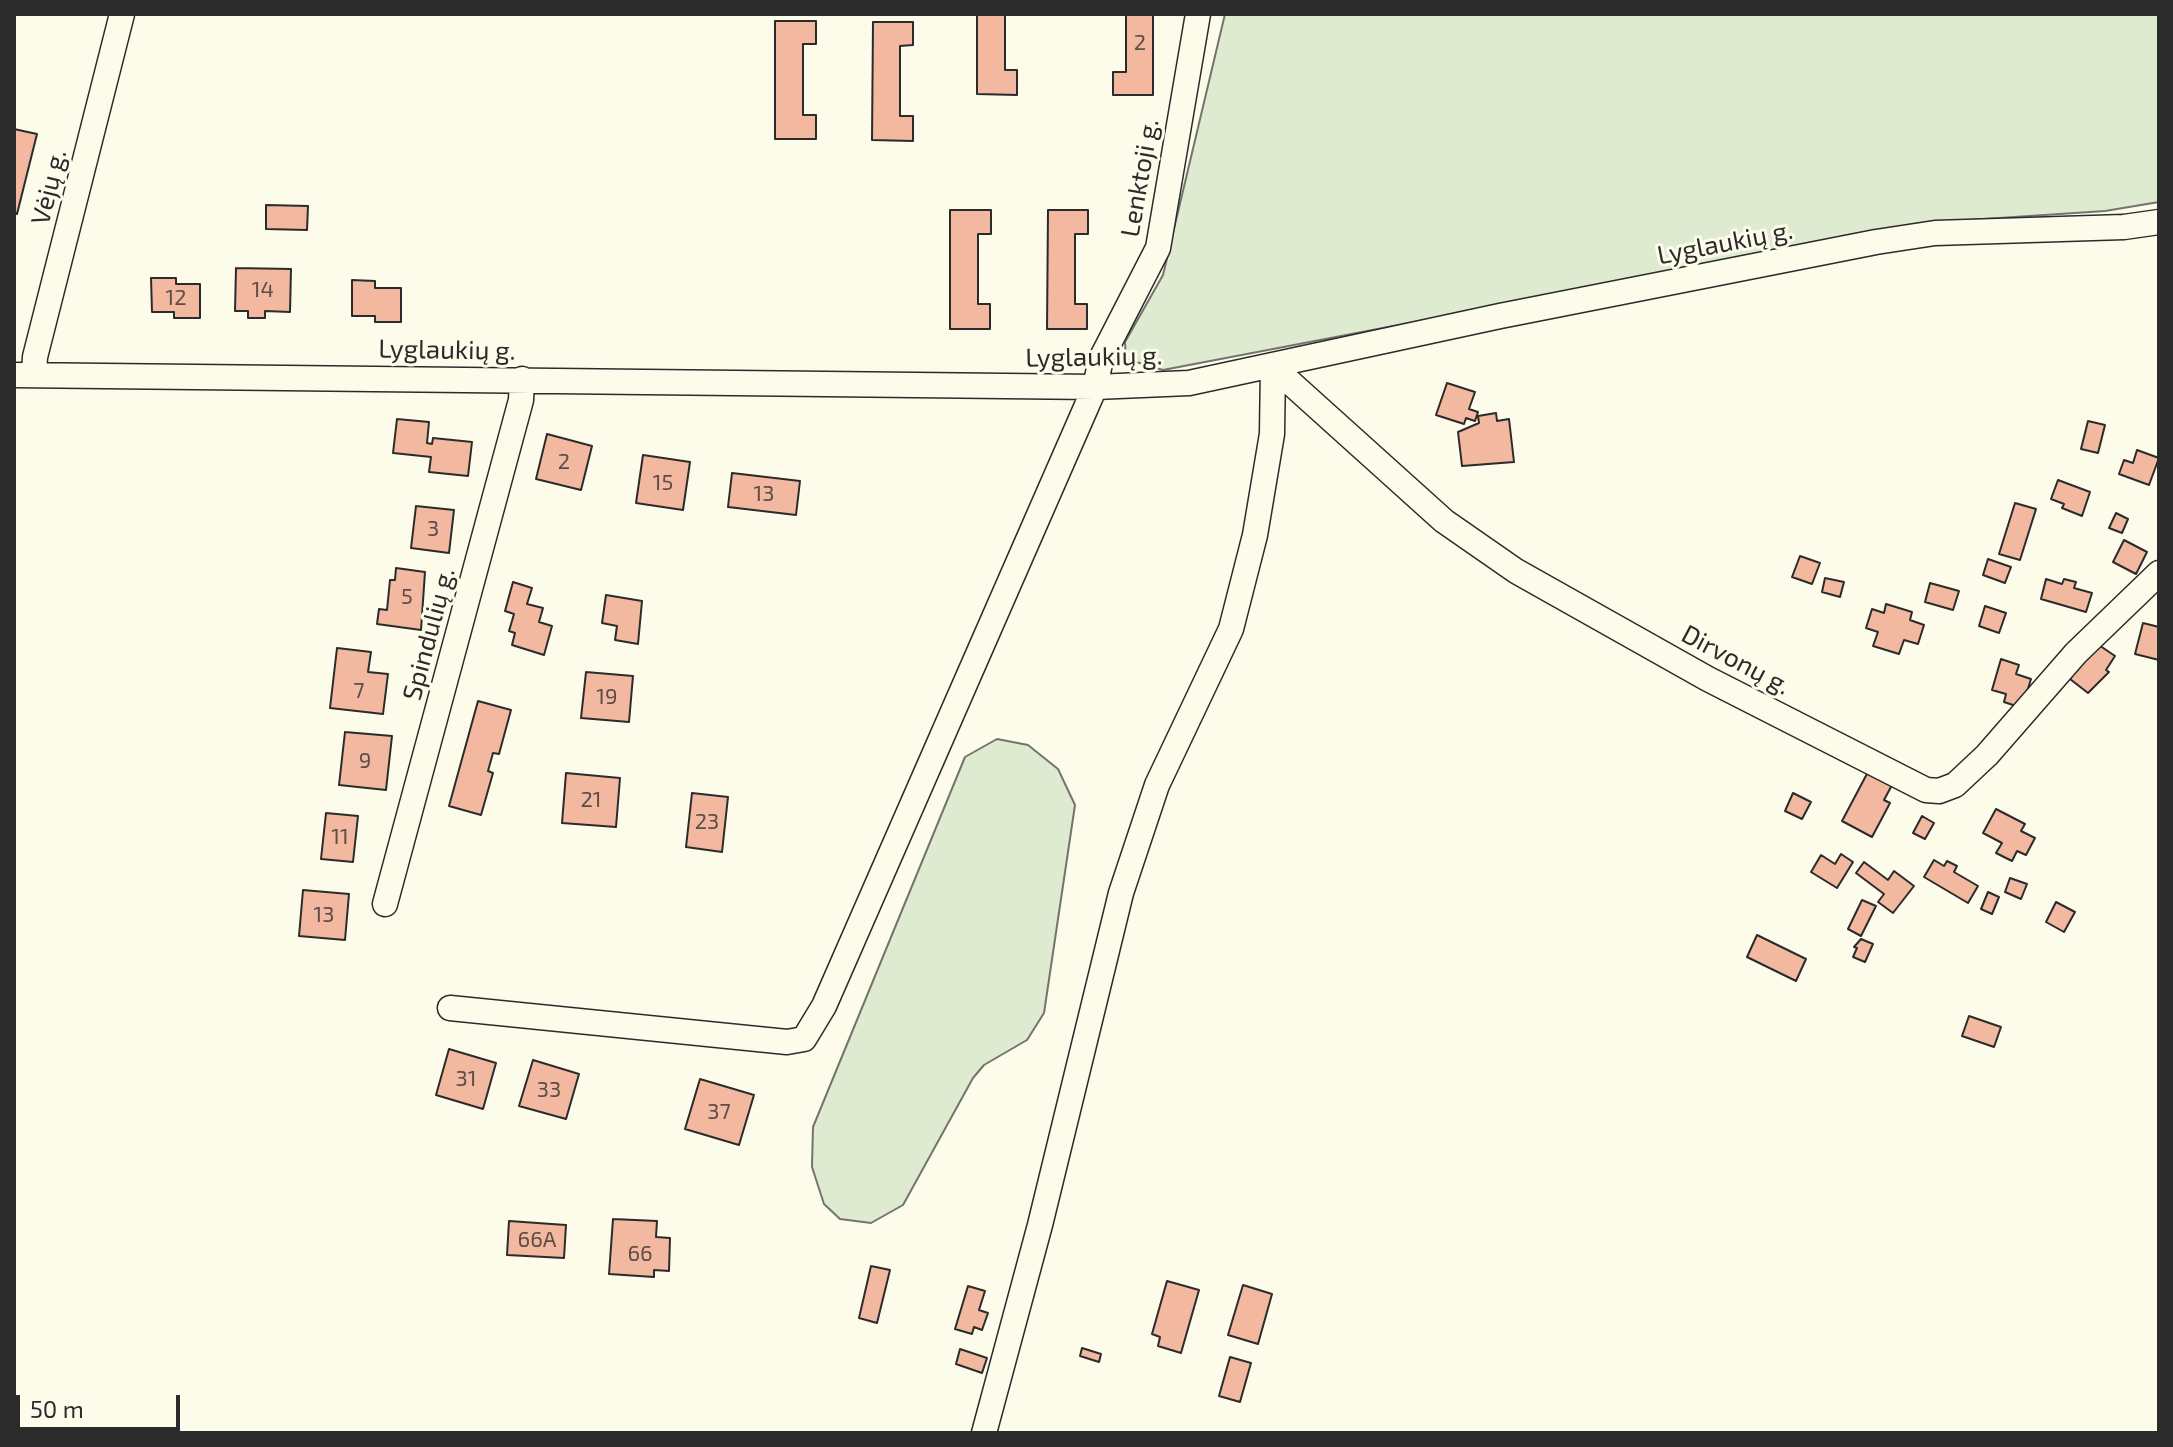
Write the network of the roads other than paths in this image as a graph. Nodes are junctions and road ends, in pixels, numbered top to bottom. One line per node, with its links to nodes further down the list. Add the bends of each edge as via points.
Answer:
1 (122, 14): 5 (street, Vėjų g., via 35,357)
2 (1198, 14): 7 (street, Lenktoji g., via 1158,248 1101,359)
3 (2159, 222): 4 (street, Lyglaukių g., via 1935,233 1876,242)
4 (1273, 367): 7 (street, Lyglaukių g., via 1189,383); 8 (street, Dirvonų g., via 1444,521 1516,571 1708,679 1926,790 1955,785 2076,653); 11 (street, via 1272,434 1255,535 1231,629 1157,785 1121,893)
5 (24, 375): 6 (street, Lyglaukių g.)
6 (522, 379): 7 (street, Lyglaukių g.); 9 (street, Spindulių g., via 521,400)
7 (1095, 387): 10 (street, Lenktoji g., via 824,1006 804,1039 787,1042)
8 (2159, 573)
9 (385, 904)
10 (450, 1008)
11 (984, 1433)

